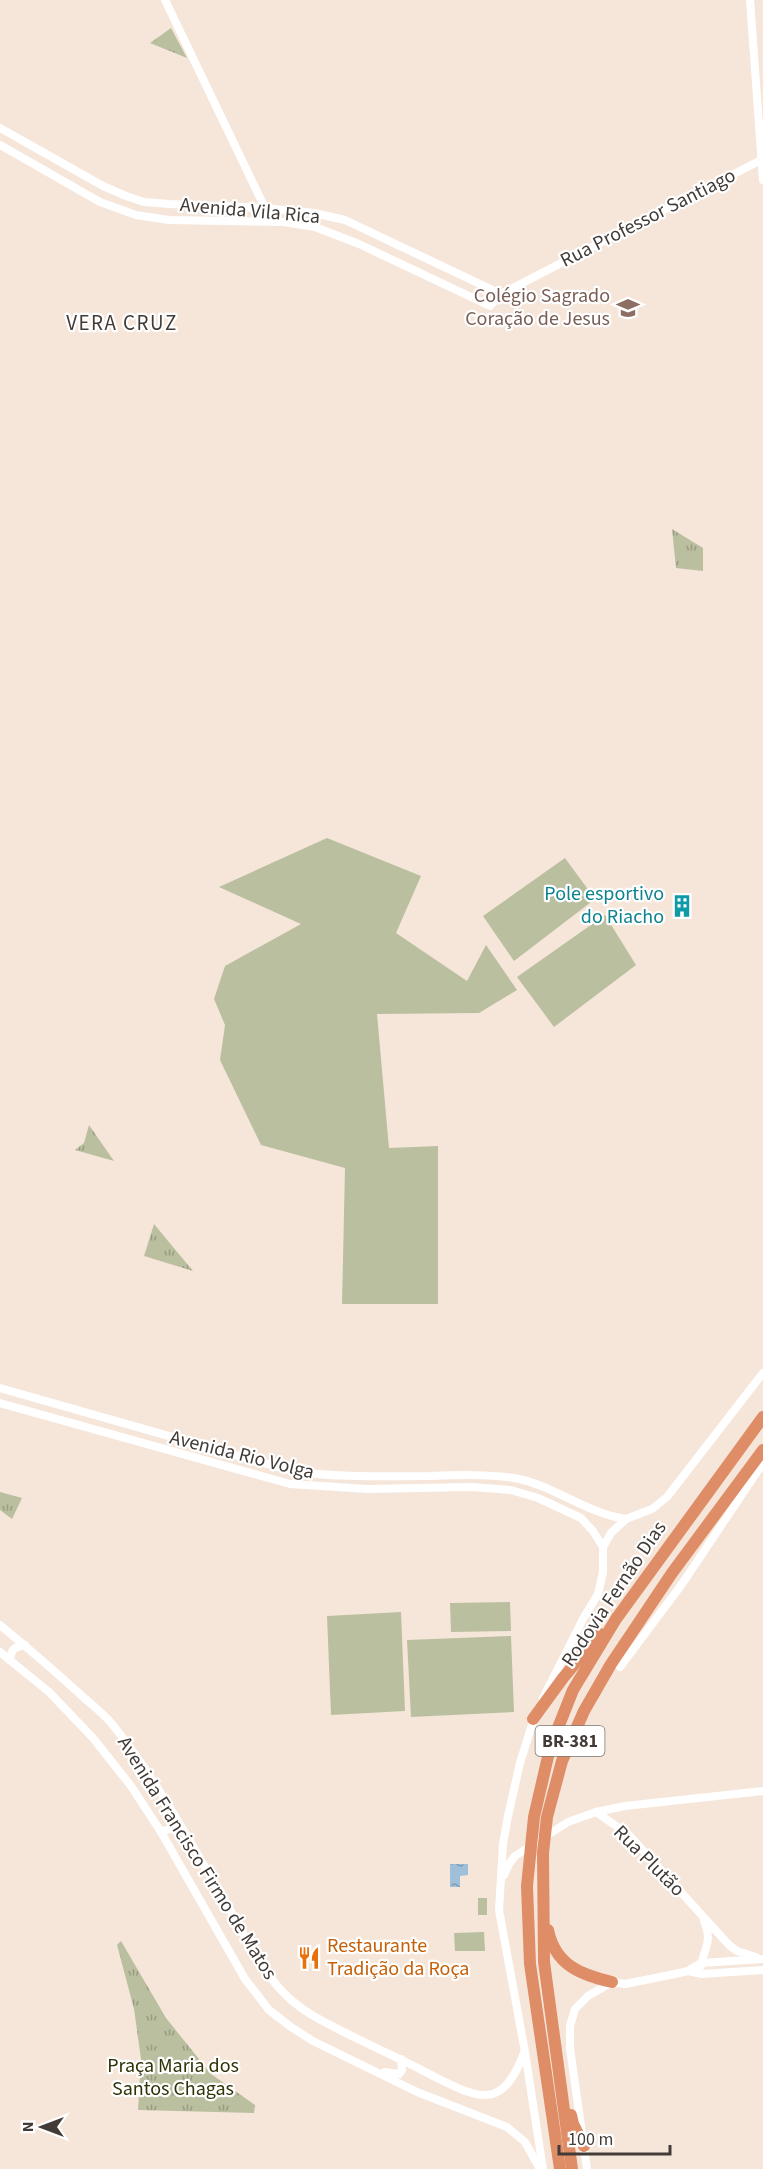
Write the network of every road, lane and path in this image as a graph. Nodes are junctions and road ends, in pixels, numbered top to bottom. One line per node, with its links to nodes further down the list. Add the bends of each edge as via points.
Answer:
1 (165, 0): 8 (street)
2 (750, 0): 3 (street)
3 (760, 68): 6 (street)
4 (0, 128): 8 (street, Avenida Vila Rica, via 103,186 144,202)
5 (0, 145): 9 (street, Avenida Vila Rica, via 100,202 136,215 315,227 490,306)
6 (762, 160): 7 (street); 9 (street, Rua Professor Santiago)
7 (763, 180)
8 (265, 208): 9 (street, Avenida Vila Rica, via 345,220)
9 (501, 294)
10 (761, 1376): 16 (street, Rodovia Fernão Dias, via 667,1497 652,1509)
11 (0, 1388): 16 (street, Avenida Rio Volga, via 292,1471 367,1477 514,1478 542,1486 607,1516)
12 (0, 1403): 17 (street, Avenida Rio Volga, via 290,1484 511,1490 580,1518)
13 (763, 1417): 18 (highway, Rodovia Fernão Dias / BR-381)
14 (763, 1450): 24 (highway, Rodovia Fernão Dias / BR-381, via 654,1599)
15 (763, 1463): 23 (street, via 682,1584)
16 (626, 1519): 17 (street, Rodovia Fernão Dias)
17 (603, 1547): 25 (street, Rodovia Fernão Dias / BR-381, via 598,1594)
18 (616, 1618): 25 (highway, via 562,1678); 45 (highway, Rodovia Fernão Dias / BR-381, via 573,1689 550,1748 534,1817 527,1886 530,1964)
19 (0, 1625): 20 (street, Avenida Francisco Firmo de Matos)
20 (25, 1645): 22 (street, via 10,1651); 28 (street, Avenida Francisco Firmo de Matos, via 111,1723)
21 (0, 1652): 22 (street, Avenida Francisco Firmo de Matos)
22 (10, 1660): 29 (street, Avenida Francisco Firmo de Matos, via 49,1692 93,1738)
23 (620, 1667): 24 (highway)
24 (584, 1711): 30 (highway, Rodovia Fernão Dias / BR-381, via 562,1761 547,1816)
25 (533, 1719): 31 (street, Rodovia Fernão Dias / BR-381, via 508,1816)
26 (763, 1791): 27 (street)
27 (596, 1812): 31 (street, via 568,1822 515,1856); 32 (street, Rua Plutão, via 629,1835)
28 (179, 1824): 29 (street); 41 (street, Avenida Francisco Firmo de Matos, via 280,1989 324,2022)
29 (161, 1832): 42 (street, Avenida Francisco Firmo de Matos, via 245,1979 269,2010 314,2041)
30 (543, 1853): 38 (highway, via 553,1948 568,1966); 39 (highway, Rodovia Fernão Dias / BR-381, via 544,1962)
31 (500, 1884): 40 (street, BR-381, via 503,1938)
32 (700, 1913): 33 (street, Rua Plutão, via 729,1945); 34 (street, Rua Plutão, via 708,1938)
33 (763, 1959): 34 (street)
34 (701, 1963): 36 (street); 37 (street, Rua Plutão)
35 (763, 1970): 37 (street)
36 (687, 1971): 37 (street); 38 (street, via 625,1984)
37 (702, 1974)
38 (612, 1982): 43 (street, via 581,2002 570,2026)
39 (554, 2041): 43 (highway, via 573,2124); 46 (highway, Rodovia Fernão Dias / BR-381)
40 (525, 2052): 41 (street, Avenida Francisco Firmo de Matos, via 517,2073 503,2090 479,2096); 44 (street, BR-381)
41 (401, 2059): 42 (street, via 399,2074)
42 (367, 2067): 44 (street, Avenida Francisco Firmo de Matos, via 417,2092 507,2127 525,2142)
43 (584, 2146): 47 (street)
44 (541, 2169)
45 (560, 2169)
46 (572, 2169)
47 (587, 2169)

